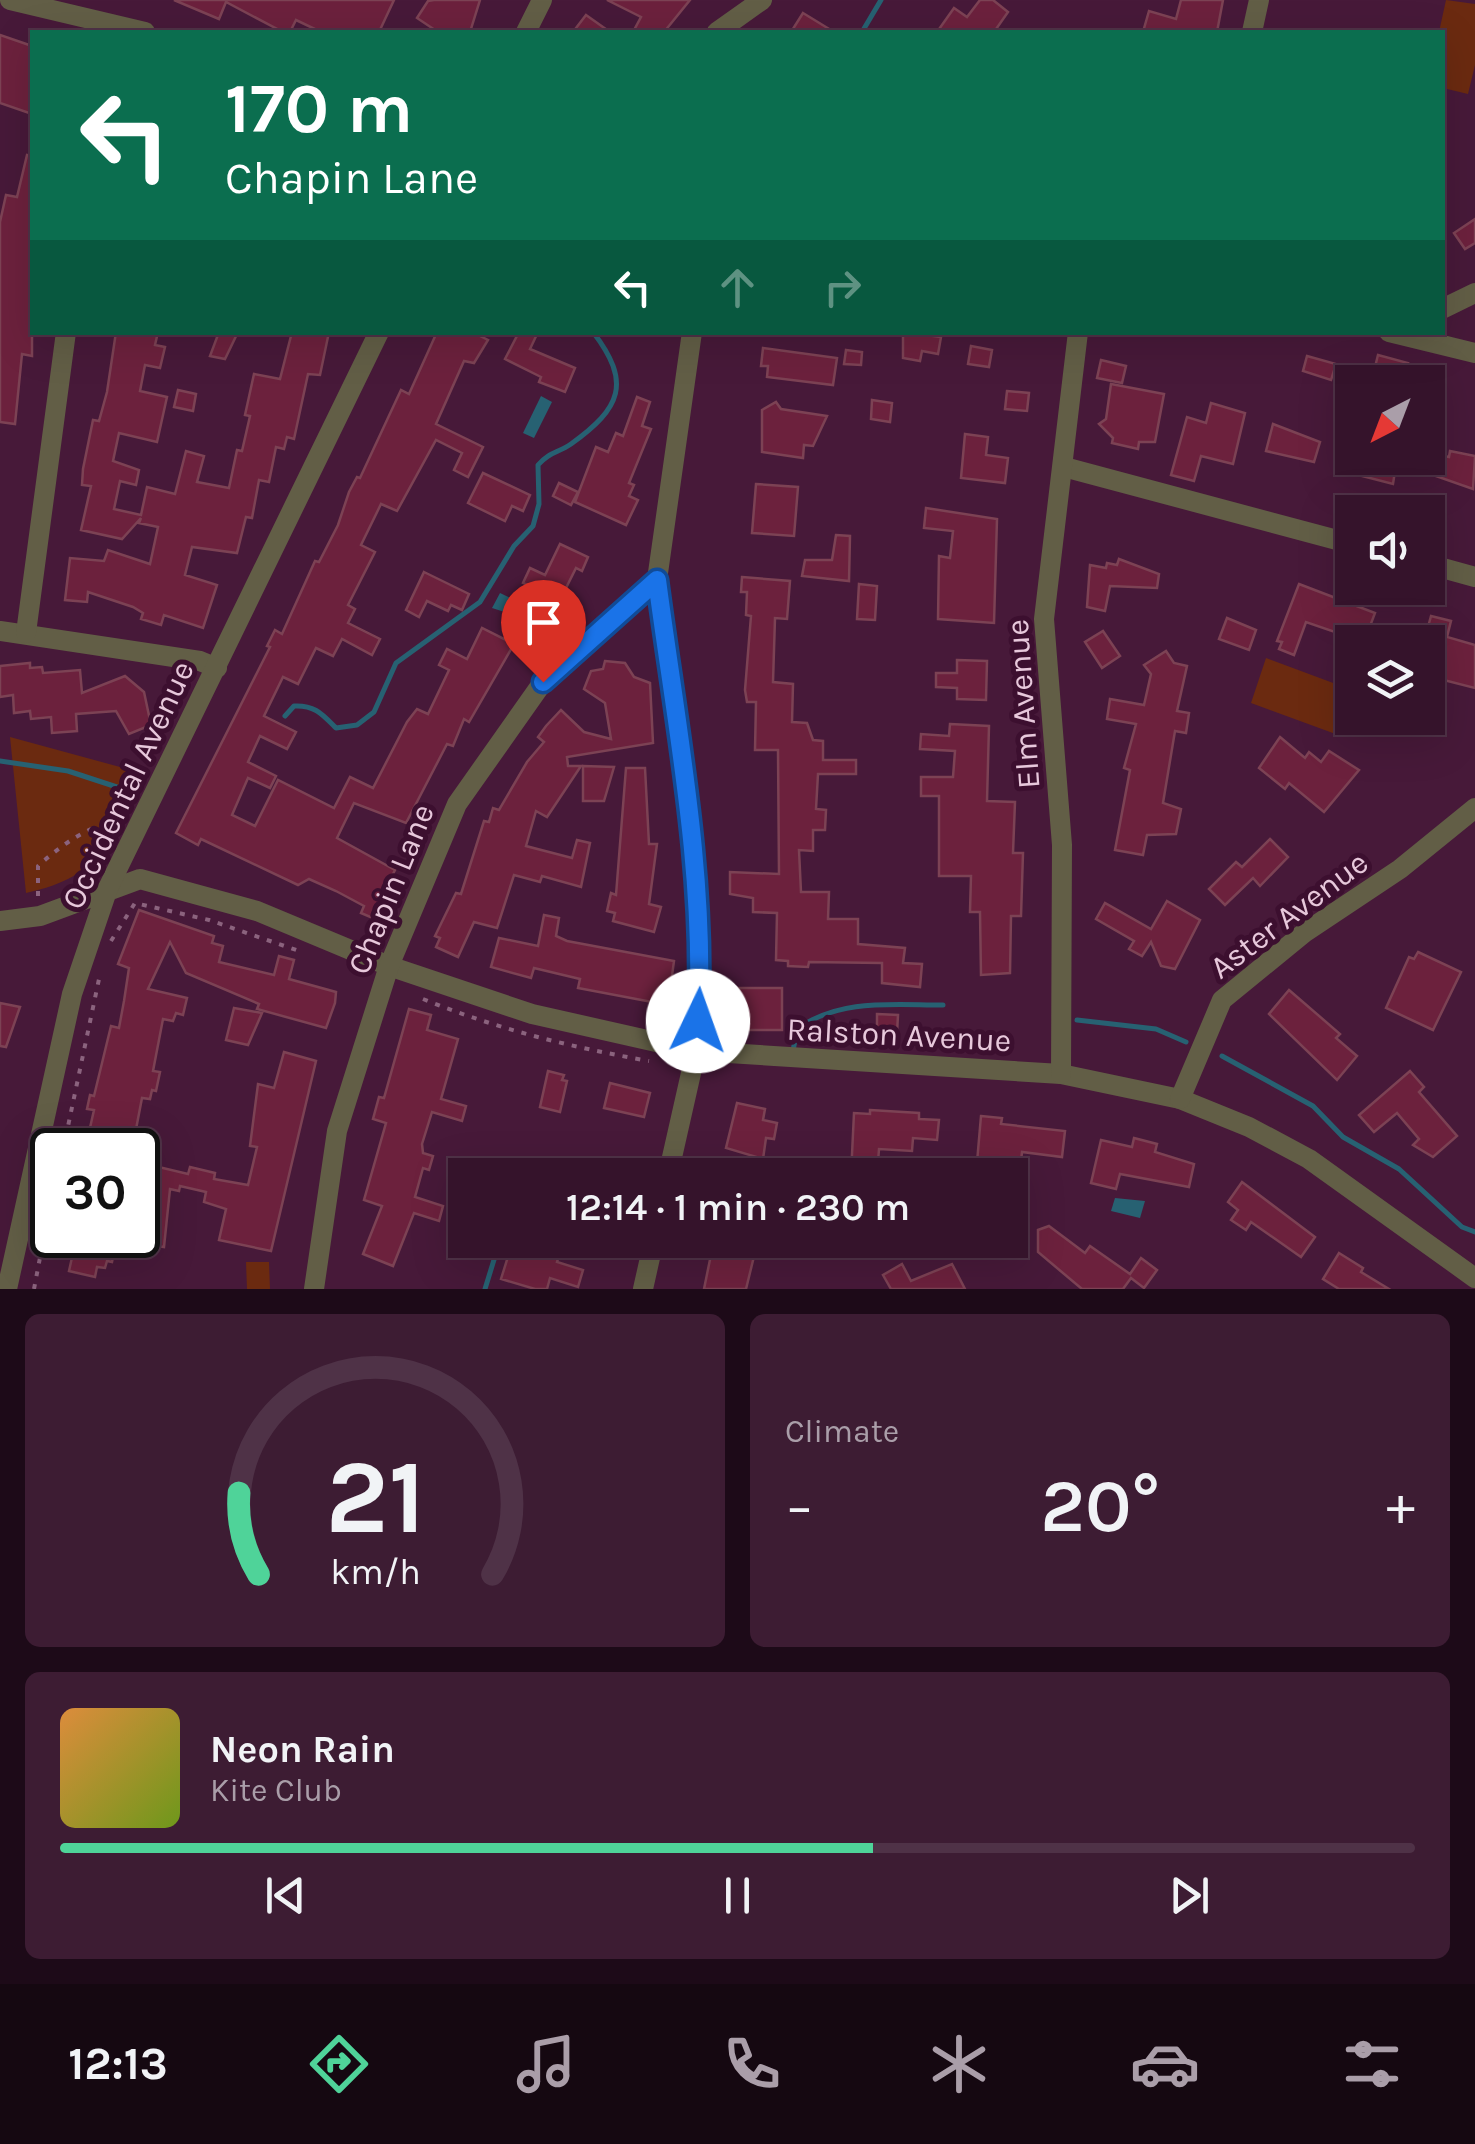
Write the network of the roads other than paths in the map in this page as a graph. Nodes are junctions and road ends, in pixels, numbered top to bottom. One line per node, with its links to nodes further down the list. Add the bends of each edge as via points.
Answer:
1 (10, 0): 6 (street)
2 (104, 0): 6 (street)
3 (542, 0): 8 (street)
4 (762, 0): 9 (street)
5 (1259, 0): 10 (street)
6 (97, 21): 7 (street)
7 (136, 30)
8 (527, 30)
9 (720, 30)
10 (1252, 30)
11 (1475, 294): 12 (street)
12 (1445, 308)
13 (66, 335): 25 (street)
14 (379, 335): 26 (street, Occidental Avenue)
15 (692, 335): 23 (street)
16 (1078, 335): 19 (street, Elm Avenue)
17 (1399, 335): 18 (street)
18 (1475, 353)
19 (1064, 467): 20 (street); 32 (street, Elm Avenue, via 1044,620 1062,845)
20 (1335, 539)
21 (1445, 568): 22 (street)
22 (1475, 576)
23 (657, 580): 30 (street, Chapin Lane, via 543,682 457,804); 31 (street, via 702,960)
24 (0, 631): 25 (street)
25 (26, 632): 26 (street)
26 (216, 668): 28 (street, Occidental Avenue)
27 (1475, 808): 33 (street, Aster Avenue, via 1222,1000)
28 (108, 888): 29 (street, Ralston Avenue, via 40,916); 30 (street, Ralston Avenue, via 140,879 257,911); 35 (street, Occidental Avenue)
29 (0, 921)
30 (387, 975): 31 (street, Ralston Avenue); 39 (street, Chapin Lane, via 336,1131)
31 (696, 1051): 32 (street, Ralston Avenue); 34 (street)
32 (1061, 1074): 33 (street, Ralston Avenue)
33 (1180, 1100): 37 (street, Ralston Avenue, via 1309,1159)
34 (672, 1158)
35 (9, 1223): 38 (street, Occidental Avenue)
36 (650, 1258): 40 (street)
37 (1475, 1278)
38 (6, 1289)
39 (314, 1289)
40 (643, 1289)

